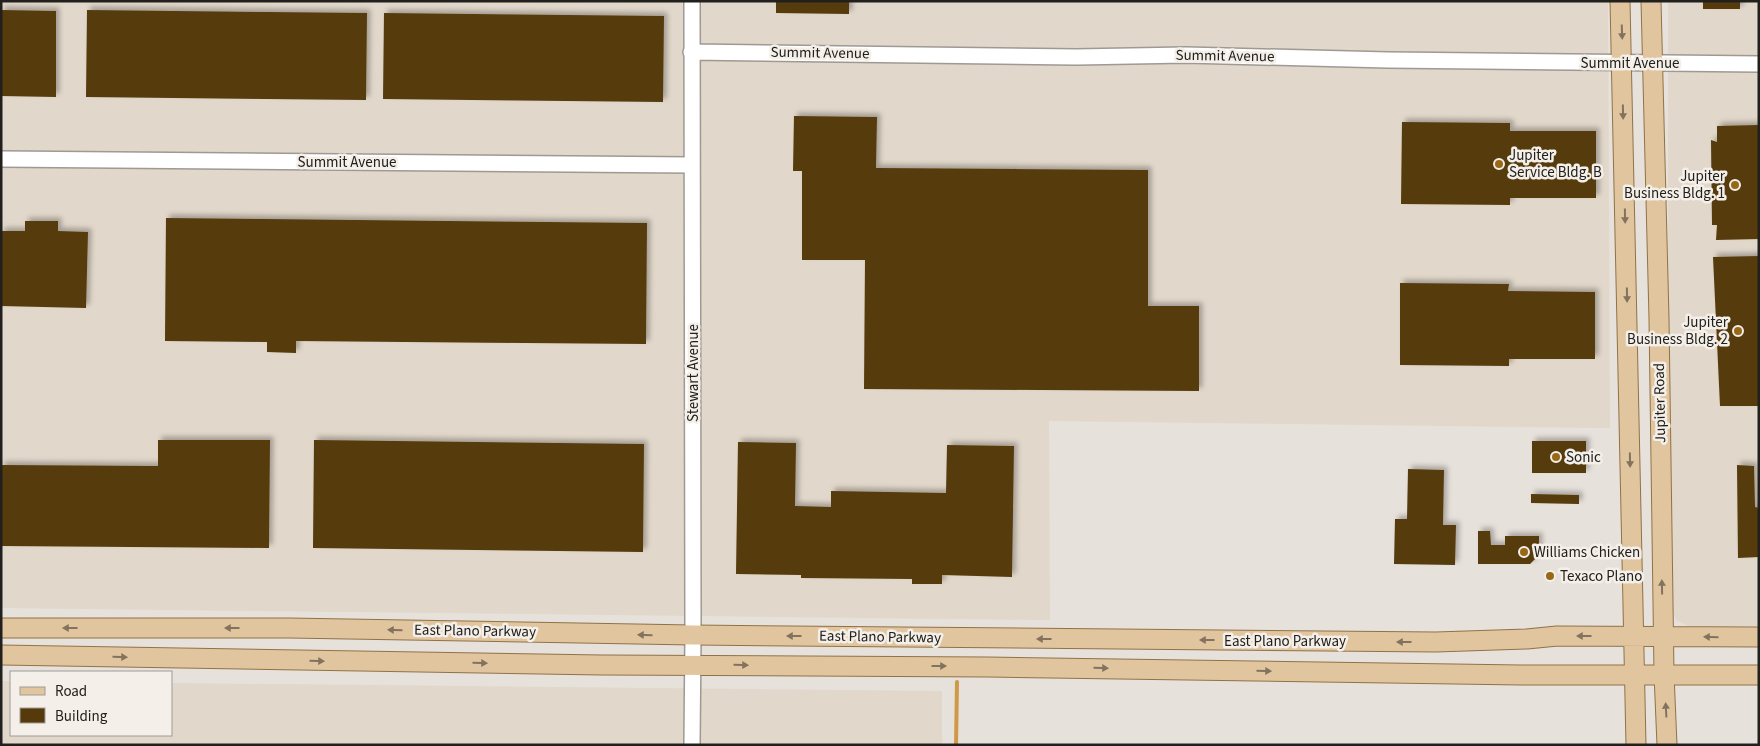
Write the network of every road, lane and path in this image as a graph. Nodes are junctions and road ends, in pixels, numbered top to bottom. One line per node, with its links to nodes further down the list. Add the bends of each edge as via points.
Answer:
1 (692, 1): 4 (street, Stewart Avenue)
2 (1620, 1): 5 (main road, Jupiter Road, one-way to 5)
3 (1651, 1): 6 (main road, Jupiter Road)
4 (691, 52): 5 (street, Summit Avenue, via 1076,57 1186,55); 9 (street, Stewart Avenue)
5 (1622, 63): 6 (street, Summit Avenue); 10 (main road, Jupiter Road, one-way to 10)
6 (1652, 63): 7 (street, Summit Avenue); 11 (main road, Jupiter Road)
7 (1759, 64)
8 (1, 159): 9 (street, Summit Avenue)
9 (692, 165): 17 (street, Stewart Avenue)
10 (1626, 247): 11 (main road); 12 (main road, Jupiter Road, one-way to 12)
11 (1656, 248): 13 (main road, Jupiter Road)
12 (1629, 412): 13 (main road); 19 (main road, Jupiter Road, one-way to 19)
13 (1660, 412): 20 (main road, Jupiter Road, one-way to 13)
14 (1, 628): 15 (main road, East Plano Parkway)
15 (30, 628): 16 (main road, East Plano Parkway, one-way to 15); 26 (main road)
16 (289, 628): 17 (main road, East Plano Parkway, one-way to 16); 27 (main road)
17 (693, 636): 18 (main road, East Plano Parkway, one-way to 17); 28 (street, Stewart Avenue)
18 (837, 636): 22 (main road, East Plano Parkway); 29 (main road)
19 (1632, 636): 20 (main road, East Plano Parkway); 24 (main road, East Plano Parkway, one-way to 24); 34 (main road, Jupiter Road)
20 (1663, 636): 21 (main road, East Plano Parkway, one-way to 20); 33 (main road, Jupiter Road)
21 (1759, 637)
22 (910, 638): 23 (main road, East Plano Parkway); 30 (main road)
23 (988, 639): 24 (main road, East Plano Parkway, one-way to 23); 31 (main road)
24 (1436, 642): 32 (main road)
25 (1, 655): 26 (main road, East Plano Parkway)
26 (30, 655): 27 (main road, East Plano Parkway, one-way to 27)
27 (288, 660): 28 (main road, East Plano Parkway, one-way to 28)
28 (693, 664): 29 (main road, East Plano Parkway, one-way to 29); 36 (street, Stewart Avenue)
29 (836, 666): 30 (main road, East Plano Parkway)
30 (909, 666): 31 (main road, East Plano Parkway, one-way to 31)
31 (988, 667): 32 (main road, East Plano Parkway, one-way to 32)
32 (1436, 674): 34 (main road, East Plano Parkway)
33 (1664, 674): 34 (main road, East Plano Parkway); 35 (main road, East Plano Parkway); 38 (main road, Jupiter Road, one-way to 33)
34 (1633, 675): 37 (main road, Jupiter Road)
35 (1759, 676)
36 (692, 745)
37 (1636, 745)
38 (1667, 745)

